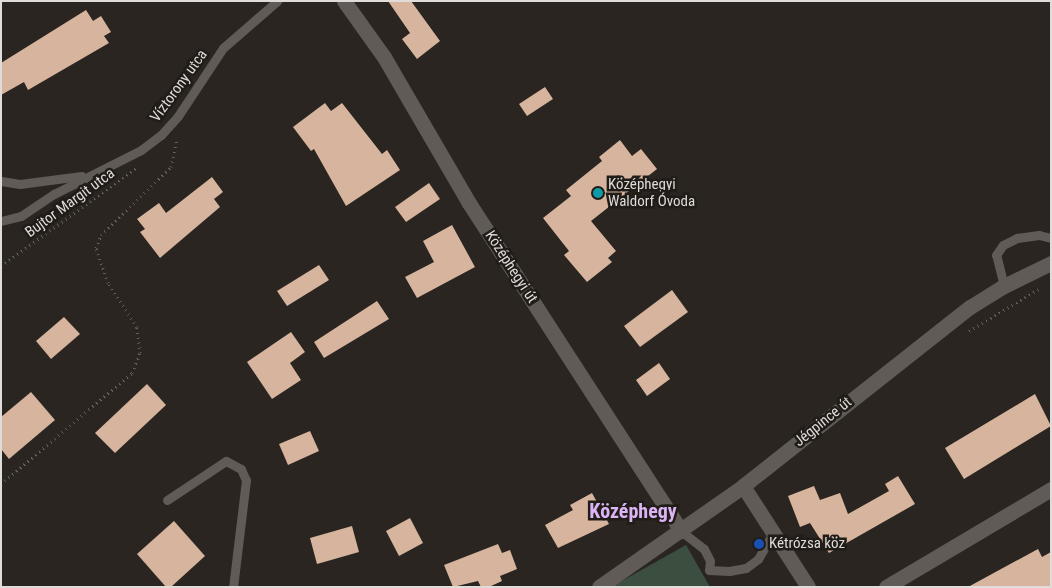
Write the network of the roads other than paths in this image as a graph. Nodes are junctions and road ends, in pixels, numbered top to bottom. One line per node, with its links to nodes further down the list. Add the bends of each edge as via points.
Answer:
1 (277, 1): 3 (lane, Víztorony utca, via 223,48 178,116 141,150)
2 (344, 1): 12 (street, Középhegyi út, via 384,57 469,203)
3 (94, 173): 4 (lane, Víztorony utca, via 57,181 20,184); 5 (lane, Víztorony utca, via 21,216)
4 (1, 181)
5 (1, 222)
6 (1051, 238): 8 (lane, via 1039,235 1017,238 1003,245 996,255)
7 (1051, 263): 8 (street, Jégpince út)
8 (1004, 286): 9 (street, Jégpince út, via 931,335)
9 (743, 486): 12 (street, Jégpince út); 13 (street)
10 (1051, 489): 17 (street)
11 (167, 500): 14 (lane, via 226,461 241,469 246,480)
12 (681, 531): 13 (lane, via 704,549 710,561 709,570 729,571 746,568 758,559); 15 (street, Jégpince út)
13 (774, 531): 16 (street)
14 (233, 587)
15 (599, 587)
16 (808, 587)
17 (886, 587)

